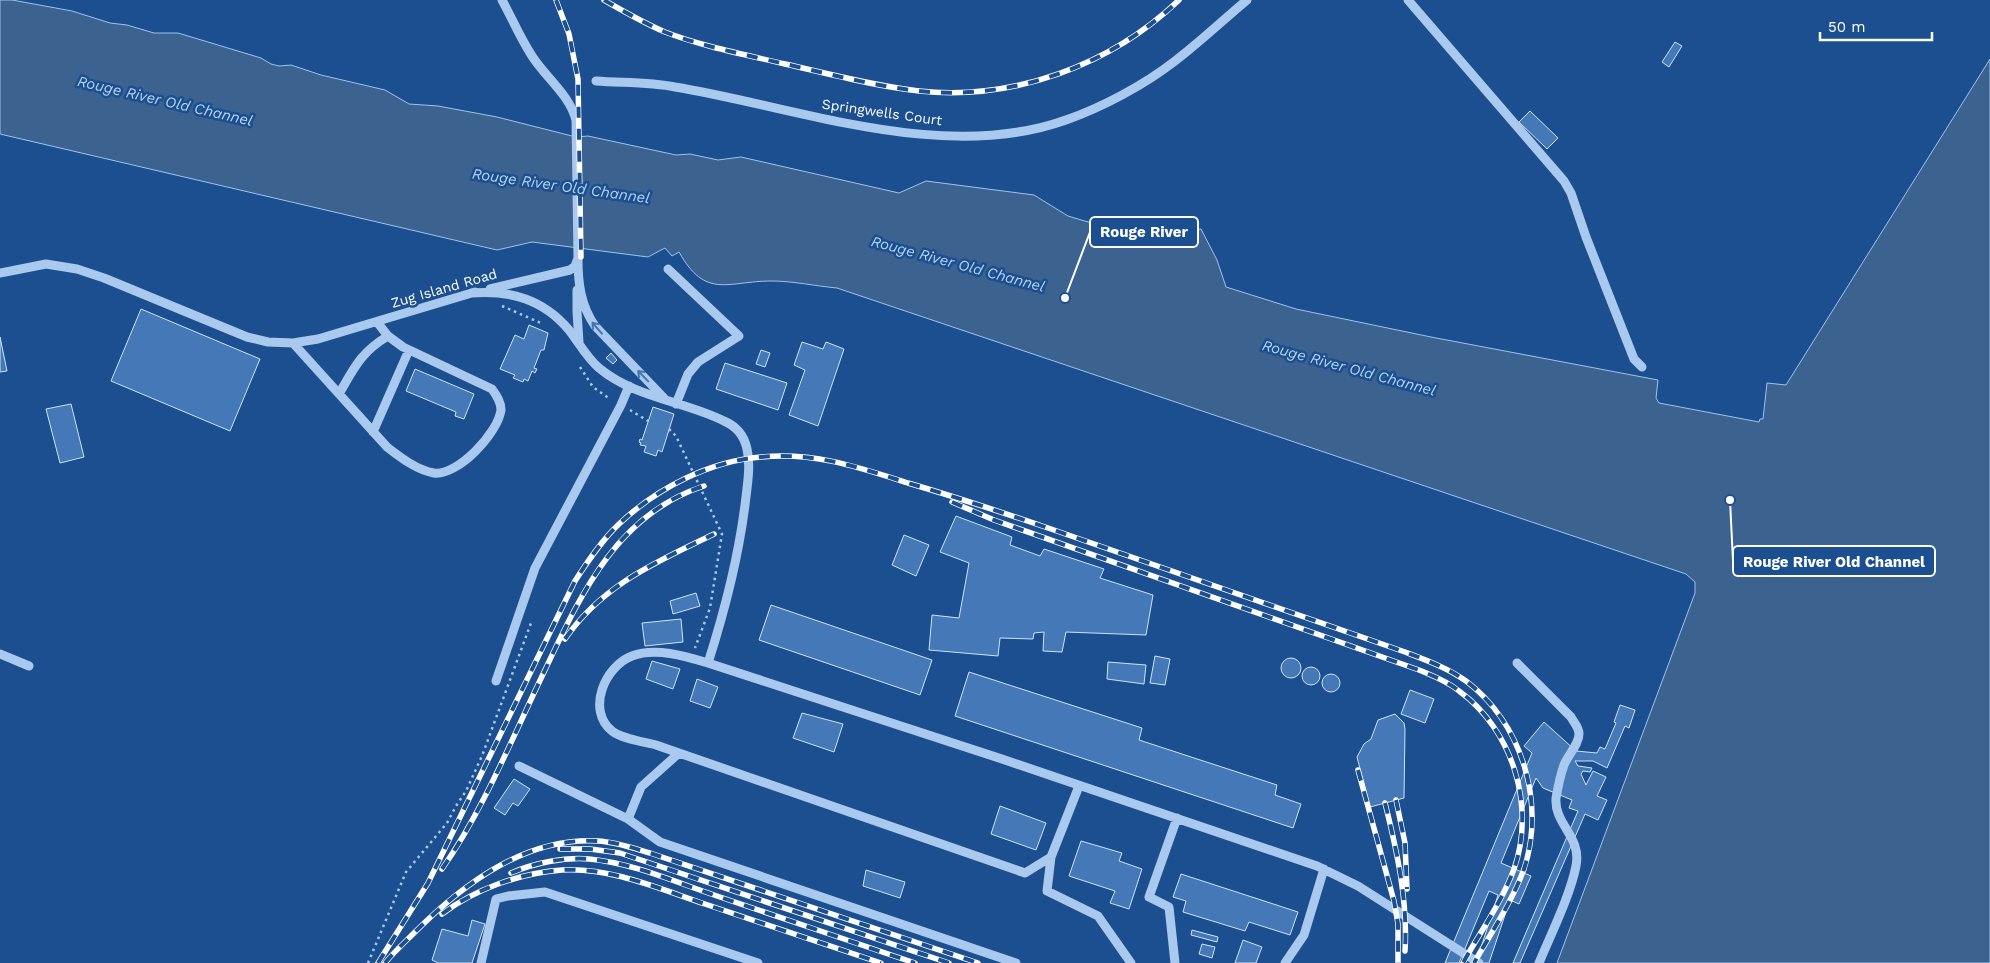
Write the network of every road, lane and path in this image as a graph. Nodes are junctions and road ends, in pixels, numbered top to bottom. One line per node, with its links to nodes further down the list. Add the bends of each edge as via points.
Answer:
1 (502, 0): 5 (street, via 531,55 569,102 576,120)
2 (1247, 0): 4 (street, Springwells Court, via 1174,62 1135,88 1066,120 1007,133 960,136 904,132 674,86)
3 (1408, 0): 18 (street, via 1564,181 1634,359)
4 (596, 81)
5 (578, 258): 6 (street); 9 (street, Zug Island Road, via 570,270)
6 (578, 269): 15 (street, via 576,312); 21 (street, one-way to 6, via 590,319 580,289)
7 (668, 269): 22 (street, via 739,336 698,362 688,374)
8 (0, 273): 14 (street, Zug Island Road, via 46,264 77,269 247,336 268,342)
9 (471, 293): 11 (street, Zug Island Road); 15 (street, via 500,292 535,302 568,328)
10 (500, 306): 12 (path)
11 (376, 322): 13 (street); 14 (street, Zug Island Road)
12 (550, 328)
13 (388, 336): 16 (street); 20 (street, via 365,353)
14 (293, 343): 20 (street)
15 (580, 345): 19 (street, via 600,369)
16 (409, 350): 26 (street); 26 (street, via 492,389 499,398 501,410 496,424 484,442 458,466 436,473 403,459)
17 (577, 361): 23 (path, via 593,387)
18 (1642, 367)
19 (629, 386): 21 (street); 23 (street)
20 (339, 394): 26 (street)
21 (667, 401): 22 (street)
22 (676, 404): 29 (street, via 725,421 740,432 747,449 748,480 735,565)
23 (621, 405): 24 (path); 32 (street, via 535,568)
24 (648, 421)
25 (669, 429): 28 (path, via 676,436 722,534 710,608)
26 (373, 432)
27 (0, 654): 31 (street)
28 (693, 658): 29 (street); 33 (street, via 672,653 633,655 620,662 608,675 602,690 600,708 613,732)
29 (708, 663): 35 (street)
30 (1516, 663): 49 (street, via 1571,717 1579,736 1564,766 1556,802 1559,816 1574,840 1577,864)
31 (29, 666)
32 (496, 681)
33 (679, 753): 37 (street, via 641,787); 38 (street, via 1025,873)
34 (519, 766): 37 (street)
35 (1080, 786): 36 (street); 38 (street)
36 (1177, 818): 39 (street); 45 (street, via 1149,897 1169,907)
37 (628, 819): 43 (street, via 660,842)
38 (1051, 856): 44 (street, via 1048,891 1098,916)
39 (1324, 869): 40 (street); 48 (street, via 1358,886)
40 (1304, 936): 46 (street); 47 (street)
41 (481, 963): 42 (street, via 496,899 546,892)
42 (758, 963)
43 (1016, 963)
44 (1131, 963)
45 (1176, 963)
46 (1286, 963)
47 (1294, 963)
48 (1478, 963)
49 (1539, 963)

